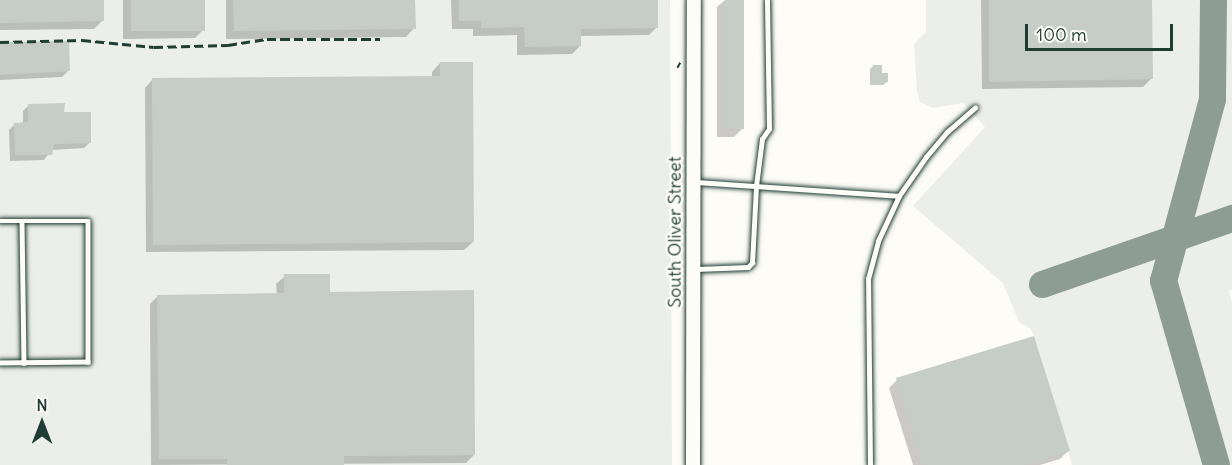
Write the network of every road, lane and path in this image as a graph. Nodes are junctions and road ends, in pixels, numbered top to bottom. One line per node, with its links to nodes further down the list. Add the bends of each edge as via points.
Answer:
1 (694, 0): 4 (main road, South Oliver Street)
2 (768, 0): 5 (lane, via 769,129 762,139)
3 (975, 108): 6 (lane, via 947,132)
4 (694, 182): 5 (lane); 9 (main road, South Oliver Street)
5 (756, 186): 6 (lane); 9 (lane, via 752,263 748,267)
6 (899, 196): 13 (lane, via 878,241 868,279)
7 (0, 221): 8 (lane)
8 (22, 221): 11 (lane); 11 (lane, via 88,221 88,362)
9 (693, 269): 12 (main road, South Oliver Street)
10 (0, 363): 11 (lane)
11 (24, 363)
12 (693, 465)
13 (870, 465)

